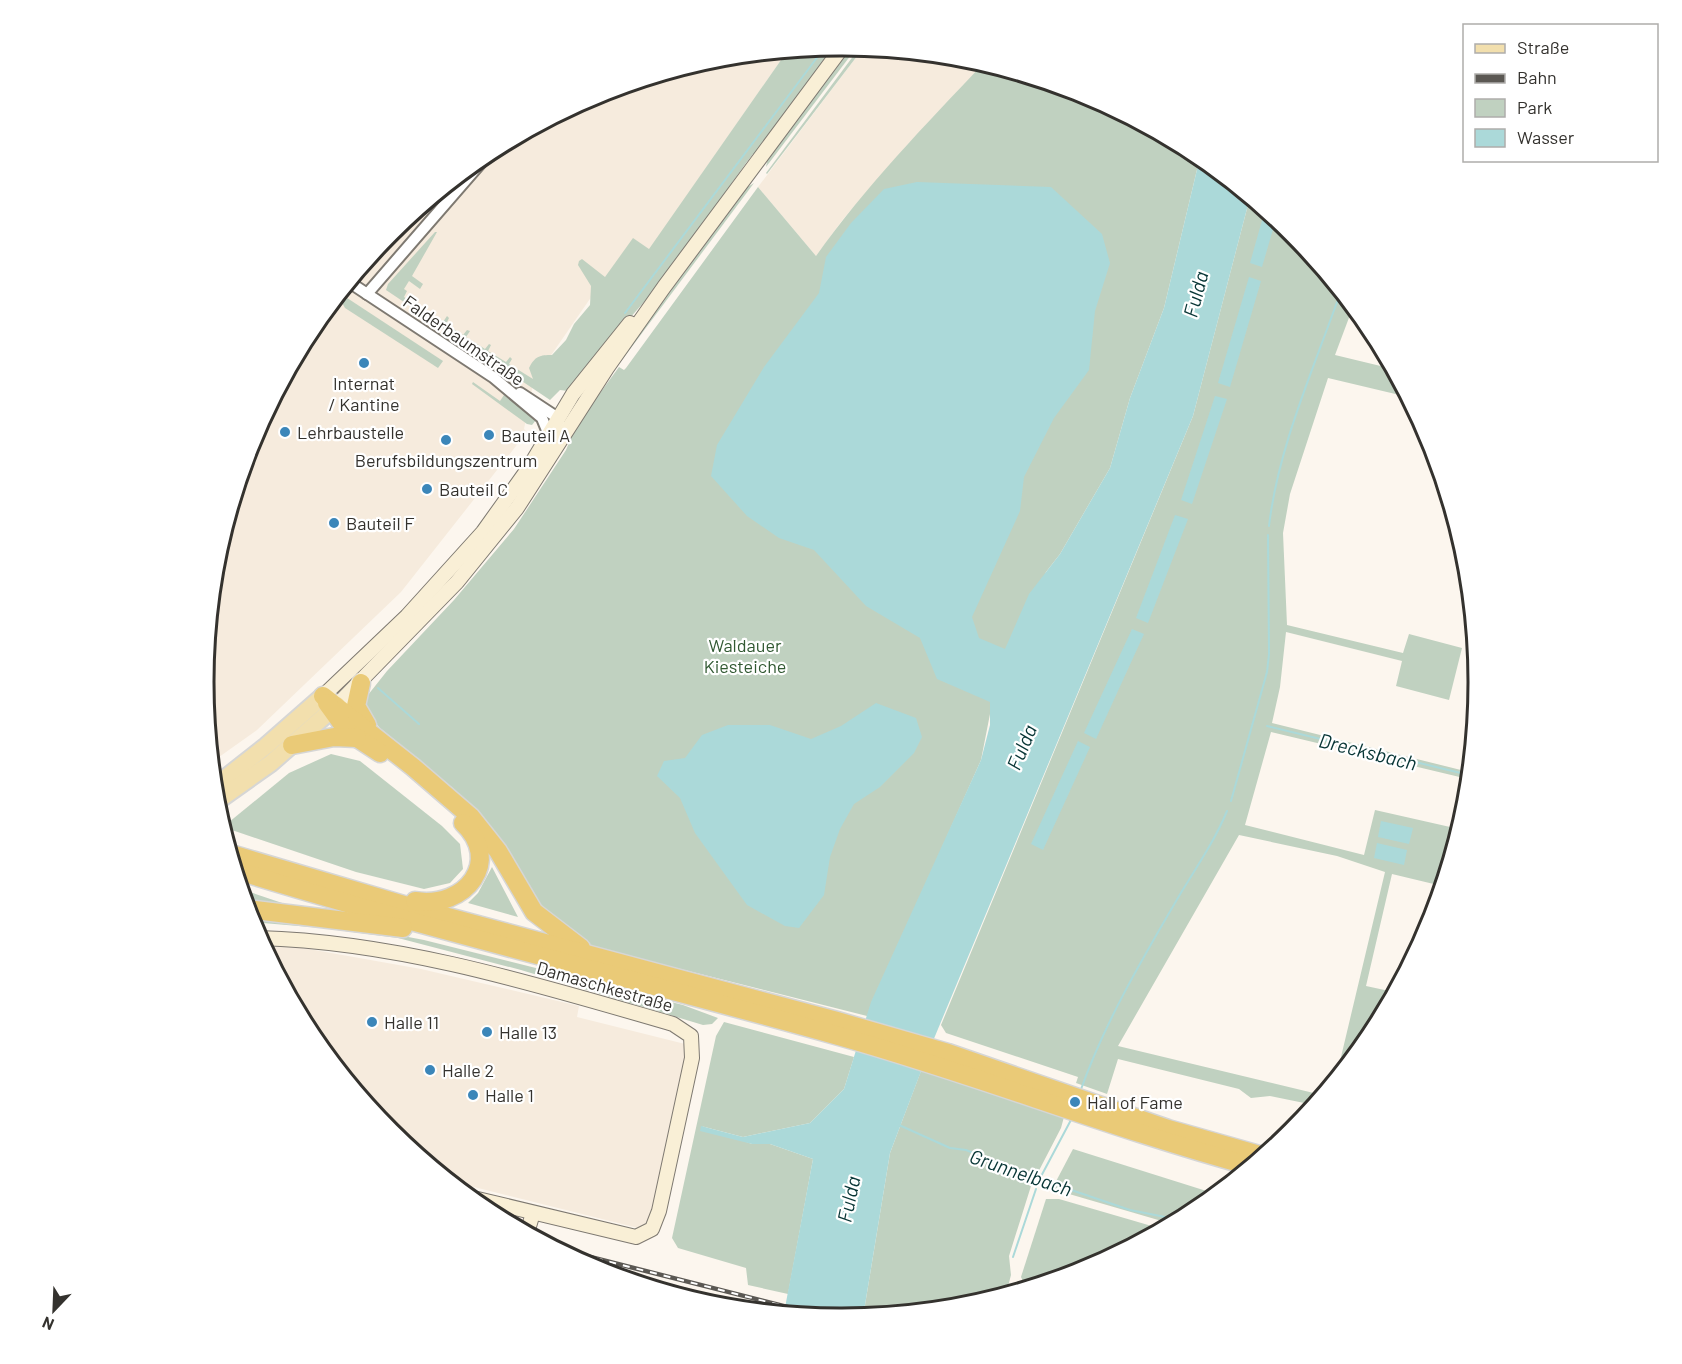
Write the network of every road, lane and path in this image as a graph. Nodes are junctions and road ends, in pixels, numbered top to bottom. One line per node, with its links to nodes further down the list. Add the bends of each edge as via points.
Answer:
1 (836, 56): 4 (main road)
2 (465, 181): 5 (street)
3 (356, 286): 5 (street, Falderbaumstraße)
4 (664, 287): 7 (main road, via 593,366); 9 (main road)
5 (368, 294): 6 (street, Falderbaumstraße)
6 (493, 377): 7 (street); 8 (street, Falderbaumstraße, via 542,418)
7 (558, 418): 8 (main road); 9 (street, via 560,430)
8 (549, 435): 11 (main road, via 508,500 447,575)
9 (554, 453): 10 (main road, via 517,508 457,582)
10 (361, 683): 11 (main road); 12 (highway, via 356,708)
11 (331, 704): 12 (highway, via 342,726); 13 (main road); 14 (main road)
12 (365, 736): 13 (highway); 18 (highway, via 467,827 477,843 479,862 466,889 441,902); 22 (highway, via 471,818 498,851 521,894 543,921 572,944)
13 (292, 745): 15 (main road)
14 (223, 781)
15 (225, 795)
16 (240, 857): 18 (highway)
17 (245, 873): 20 (highway)
18 (342, 887): 22 (highway)
19 (258, 910): 20 (highway)
20 (468, 938): 23 (highway)
21 (270, 939): 28 (main road, Damaschkestraße, via 361,946 505,976 687,1031 693,1043 692,1058 652,1229 636,1237)
22 (607, 961): 23 (highway)
23 (707, 994): 24 (highway, via 948,1053)
24 (1119, 1119): 25 (highway); 26 (highway, via 1178,1147)
25 (1253, 1153)
26 (1241, 1164)
27 (493, 1203): 28 (main road, Damaschkestraße)
28 (533, 1213): 29 (main road)
29 (530, 1226)

